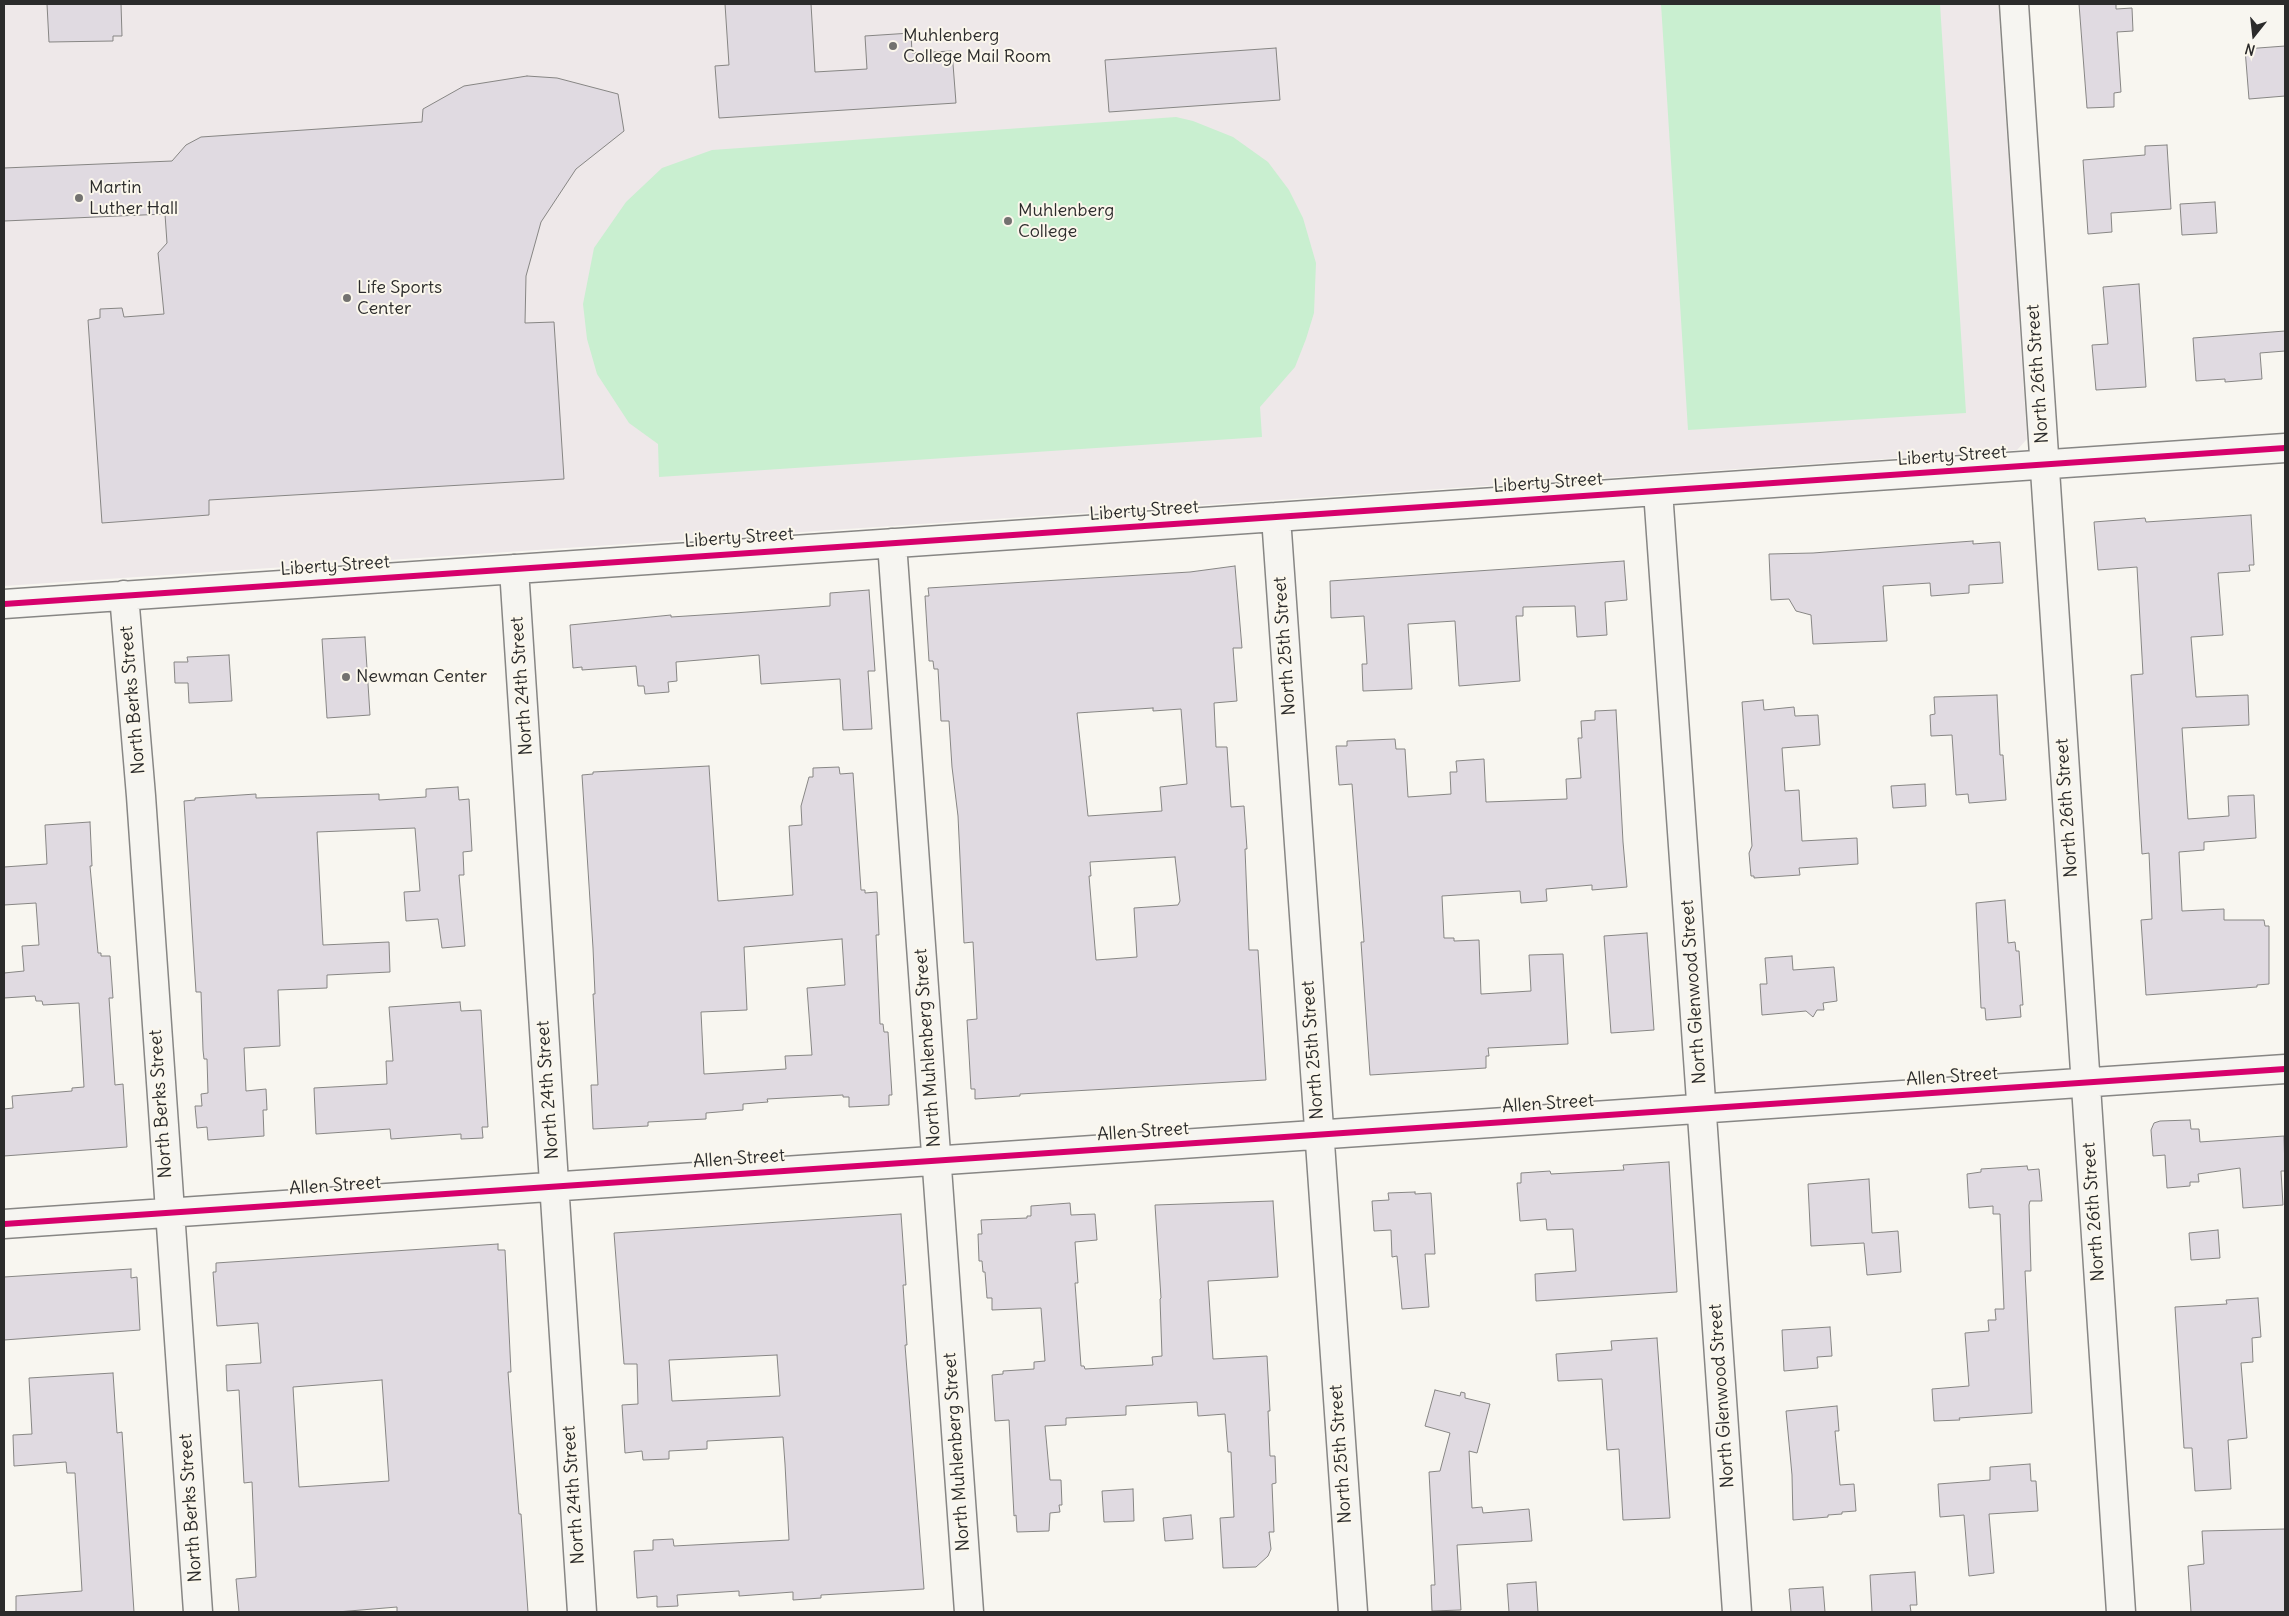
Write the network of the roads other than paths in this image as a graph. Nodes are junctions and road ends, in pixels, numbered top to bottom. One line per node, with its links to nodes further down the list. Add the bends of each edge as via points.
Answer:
1 (2014, 4): 3 (street, North 26th Street)
2 (2285, 448): 3 (street, Liberty Street)
3 (2044, 465): 4 (street, Liberty Street); 11 (street, North 26th Street)
4 (1658, 491): 5 (street, Liberty Street); 12 (street, North Glenwood Street)
5 (1276, 517): 6 (street, Liberty Street); 13 (street, North 25th Street)
6 (892, 543): 7 (street, Liberty Street); 14 (street, North Muhlenberg Street)
7 (514, 569): 8 (street, Liberty Street); 15 (street, North 24th Street)
8 (124, 595): 9 (street, Liberty Street); 16 (street, North Berks Street)
9 (4, 604)
10 (2285, 1069): 11 (street, Allen Street)
11 (2086, 1083): 12 (street, Allen Street); 23 (street, North 26th Street)
12 (1702, 1108): 13 (street, Allen Street); 22 (street, North Glenwood Street)
13 (1319, 1134): 14 (street, Allen Street); 21 (street, North 25th Street)
14 (937, 1161): 15 (street, Allen Street); 20 (street, North Muhlenberg Street)
15 (554, 1186): 16 (street, Allen Street); 19 (street, North 24th Street)
16 (169, 1213): 17 (street, Allen Street); 18 (street, North Berks Street)
17 (4, 1224)
18 (198, 1612)
19 (582, 1612)
20 (969, 1612)
21 (1352, 1612)
22 (1737, 1612)
23 (2122, 1612)

